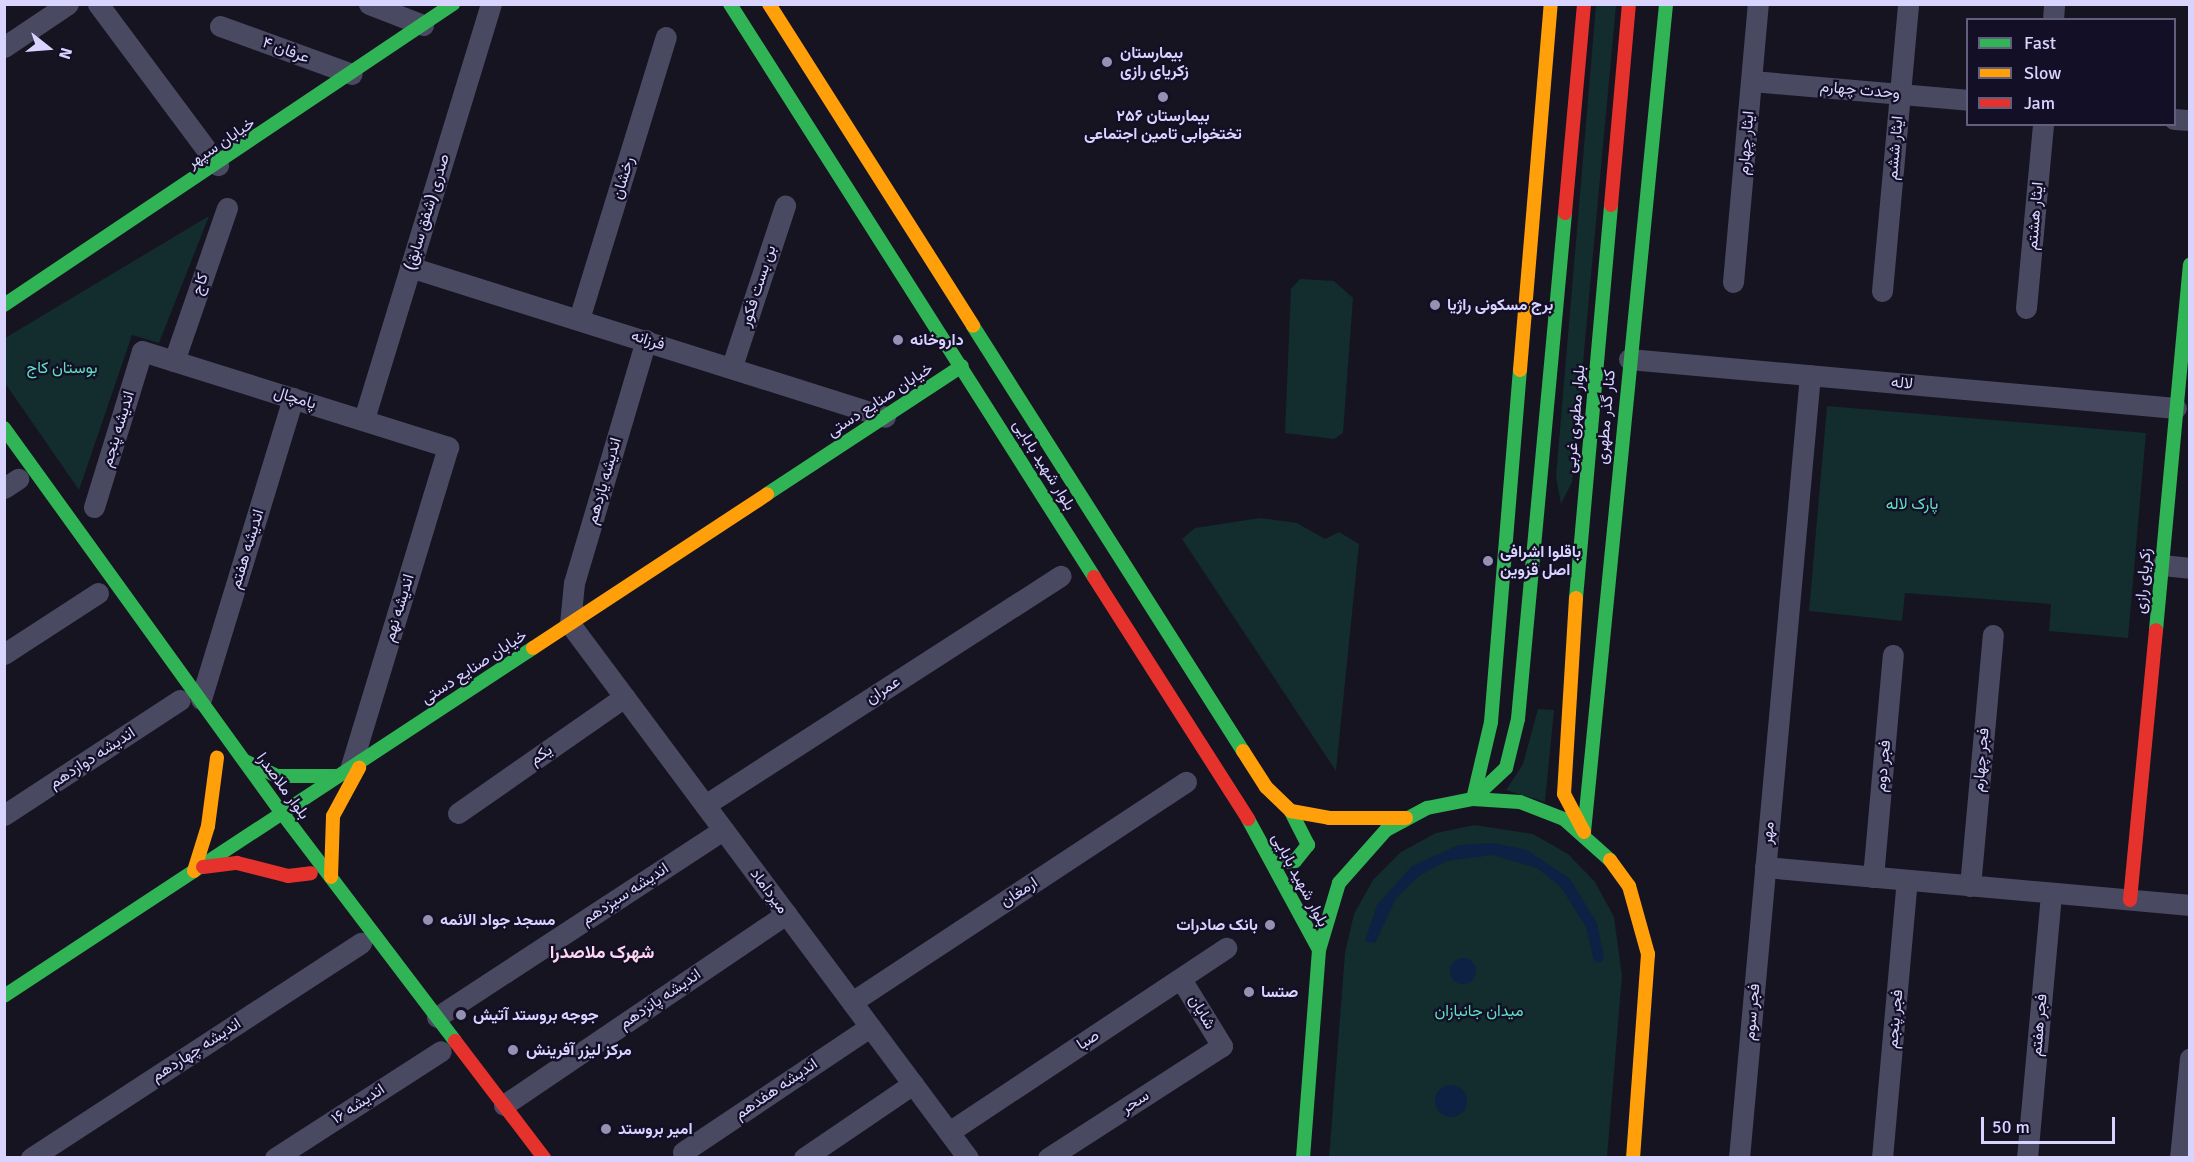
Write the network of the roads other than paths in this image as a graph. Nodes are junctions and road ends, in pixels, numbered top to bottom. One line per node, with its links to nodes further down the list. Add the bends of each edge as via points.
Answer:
1 (68, 4): 17 (street)
2 (98, 4): 24 (street)
3 (369, 4): 15 (street)
4 (453, 4): 15 (street, خیابان سپهر)
5 (491, 4): 28 (street, صدری (شفق سابق))
6 (730, 4): 39 (street, بلوار شهید بابایی)
7 (769, 4): 64 (street, بلوار شهید بابایی, via 1266,787)
8 (1551, 4): 62 (street, via 1491,722)
9 (1584, 4): 62 (street, بلوار مطهری غربی, via 1530,667 1506,768)
10 (1666, 4): 18 (street, کنار گذر مطهری)
11 (1758, 4): 20 (street, ایثار چهارم)
12 (1908, 4): 21 (street, ایثار ششم)
13 (1631, 7): 18 (street); 70 (street, بلوار مطهری غربی, via 1563,670 1564,794)
14 (220, 26): 19 (street, عرفان ۴)
15 (423, 26): 19 (street, خیابان سپهر)
16 (666, 37): 33 (street, رخشان)
17 (4, 46)
18 (1661, 48): 36 (street, کنار گذر مطهری)
19 (352, 74): 24 (street, خیابان سپهر)
20 (1752, 81): 21 (street, وحدت چهارم); 29 (street, ایثار چهارم)
21 (1900, 94): 22 (street, وحدت چهارم); 30 (street, ایثار ششم)
22 (1966, 100)
23 (2043, 126): 32 (street, ایثار هشتم)
24 (218, 165): 31 (street, خیابان سپهر)
25 (785, 206): 38 (street, بن بست فكور)
26 (227, 208): 37 (street, کاج)
27 (2190, 265): 42 (street, زکریای رازی)
28 (410, 267): 33 (street, فرزانه); 44 (street, صدری (شفق سابق))
29 (1733, 282)
30 (1882, 291)
31 (4, 305)
32 (2026, 309)
33 (579, 319): 34 (street, فرزانه)
34 (646, 340): 38 (street, فرزانه); 52 (street, اندیشه یازدهم, via 574,582)
35 (142, 351): 37 (street, پامچال); 47 (street, اندیشه پنجم)
36 (1629, 359): 40 (street, لاله); 70 (street, کنار گذر مطهری)
37 (174, 361): 41 (street, پامچال)
38 (732, 366): 43 (street, فرزانه)
39 (962, 366): 43 (street, خیابان صنایع دستی); 72 (street, بلوار شهید بابایی)
40 (1810, 375): 42 (street, لاله); 73 (street, مهر)
41 (293, 398): 44 (street, پامچال); 57 (street, اندیشه هفتم)
42 (2176, 408): 48 (street, زکریای رازی)
43 (885, 417): 52 (street, خیابان صنایع دستی)
44 (364, 419): 46 (street, پامچال)
45 (4, 428): 57 (street, بلوار ملاصدرا)
46 (448, 447): 59 (street, اندیشه نهم)
47 (94, 507)
48 (2162, 565): 49 (street); 81 (street, زکریای رازی)
49 (2190, 568)
50 (1060, 576): 63 (street, عمران)
51 (98, 593): 54 (street)
52 (570, 624): 56 (street, میرداماد); 59 (street, خیابان صنایع دستی)
53 (1993, 634): 79 (street, فجر چهارم)
54 (4, 654)
55 (1893, 655): 76 (street, فجر دوم)
56 (624, 697): 63 (street, میرداماد); 66 (street, یکم)
57 (185, 700): 58 (street, بلوار ملاصدرا); 67 (street, اندیشه دوازدهم)
58 (244, 760): 59 (street, via 277,776); 65 (street, بلوار ملاصدرا)
59 (351, 768): 65 (street, خیابان صنایع دستی); 77 (street, via 333,816)
60 (231, 777): 74 (street, via 214,753 212,806)
61 (1186, 782): 90 (street, ارمغان)
62 (1473, 799): 68 (street); 70 (street, via 1520,802)
63 (705, 805): 69 (street, میرداماد)
64 (1291, 811): 68 (street, بلوار شهید بابایی, via 1329,818); 72 (street, via 1308,845 1295,861)
65 (282, 813): 74 (street, خیابان صنایع دستی); 77 (street, بلوار ملاصدرا)
66 (458, 813)
67 (4, 815)
68 (1406, 818): 86 (street, via 1352,864 1329,905)
69 (723, 830): 83 (street, میرداماد); 91 (street, اندیشه سیزدهم)
70 (1584, 832): 108 (street, via 1617,866 1645,930 1648,977)
71 (288, 848): 75 (street)
72 (1276, 863): 86 (street, بلوار شهید بابایی)
73 (1765, 867): 76 (street, مهر); 109 (street, فجر سوم)
74 (197, 869): 75 (street, via 237,863 288,876); 88 (street, خیابان صنایع دستی)
75 (310, 873): 84 (street)
76 (1873, 877): 78 (street, مهر)
77 (331, 878): 91 (street, بلوار ملاصدرا)
78 (1907, 880): 79 (street, مهر); 110 (street, فجر پنجم)
79 (1970, 886): 80 (street, مهر)
80 (2051, 893): 81 (street, مهر); 111 (street, فجر هفتم)
81 (2130, 900): 82 (street, مهر)
82 (2190, 906)
83 (786, 914): 90 (street, میرداماد); 98 (street, اندیشه پانزدهم)
84 (361, 943): 89 (street); 101 (street, اندیشه چهاردهم)
85 (1226, 948): 87 (street, صبا)
86 (1319, 950): 107 (street)
87 (1181, 979): 94 (street, شایان); 99 (street, صبا)
88 (4, 996)
89 (401, 997)
90 (852, 1002): 92 (street, میرداماد)
91 (437, 1017): 98 (street, بلوار ملاصدرا)
92 (870, 1027): 97 (street, میرداماد); 100 (street, اندیشه هفدهم)
93 (437, 1046): 96 (street); 102 (street, اندیشه ۱۶)
94 (1222, 1046): 106 (street, سحر)
95 (2190, 1058): 112 (street)
96 (454, 1068)
97 (913, 1084): 99 (street, میرداماد); 104 (street)
98 (504, 1105): 103 (street, بلوار ملاصدرا)
99 (949, 1132): 105 (street, میرداماد)
100 (683, 1152)
101 (31, 1158)
102 (275, 1158)
103 (544, 1158)
104 (804, 1158)
105 (968, 1158)
106 (1048, 1158)
107 (1303, 1158)
108 (1633, 1158)
109 (1738, 1158)
110 (1882, 1158)
111 (2027, 1158)
112 (2180, 1158)

